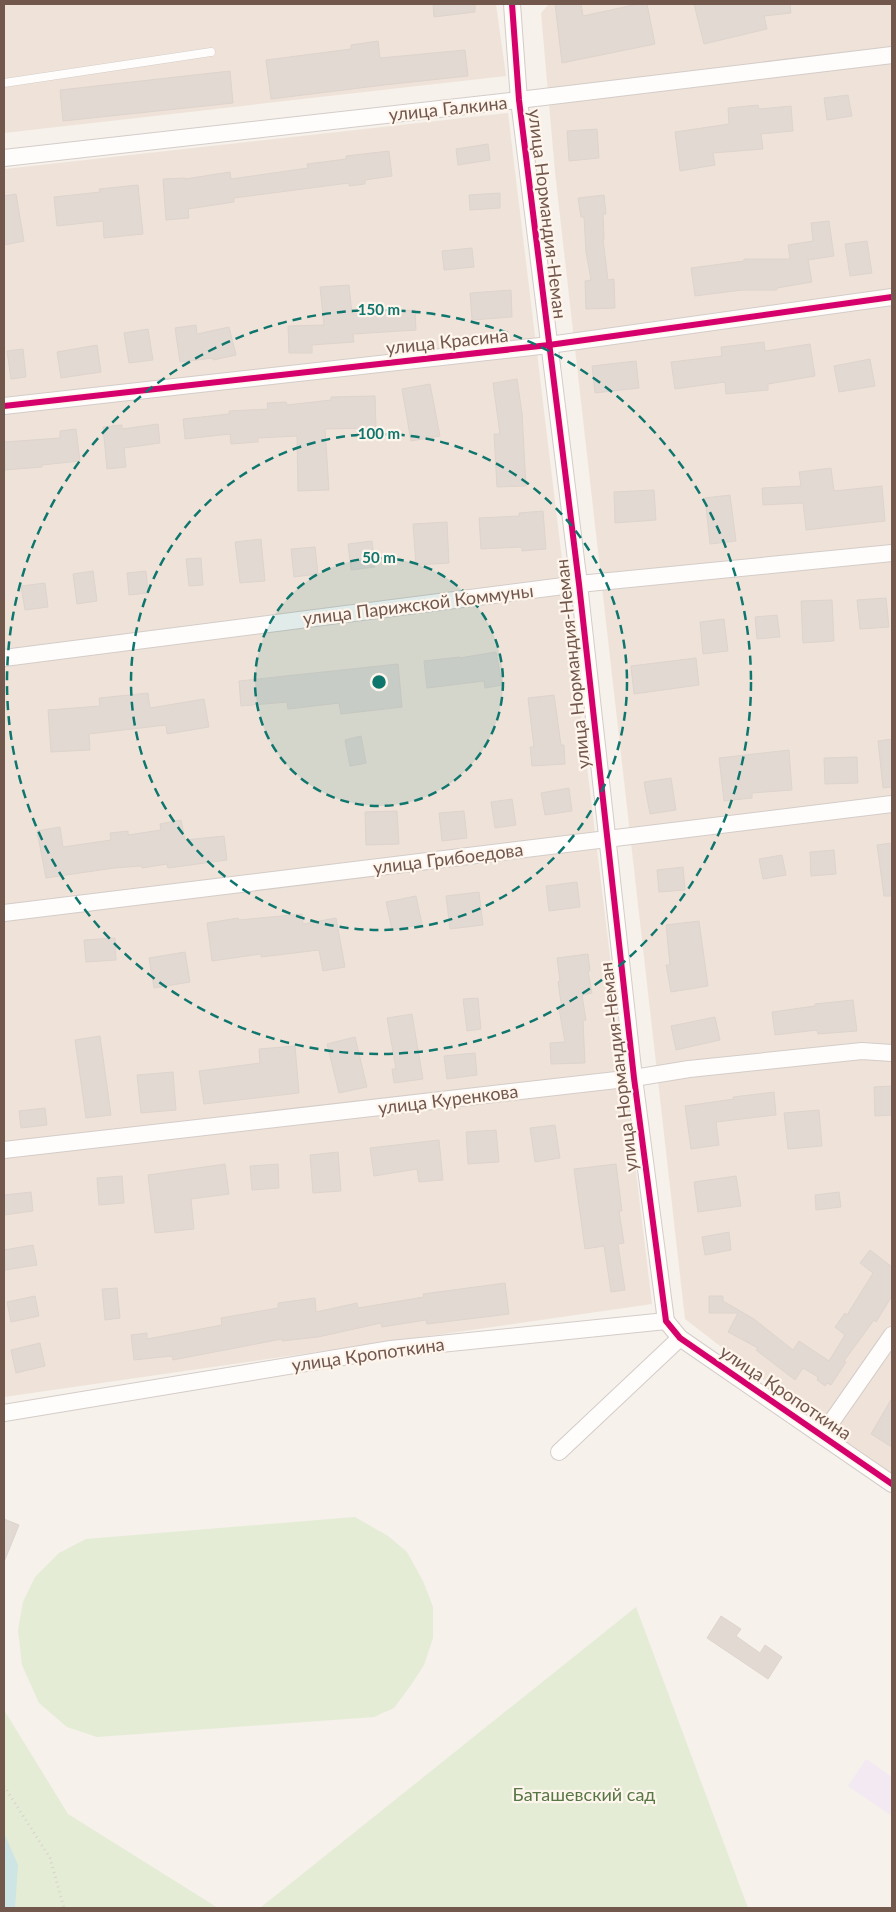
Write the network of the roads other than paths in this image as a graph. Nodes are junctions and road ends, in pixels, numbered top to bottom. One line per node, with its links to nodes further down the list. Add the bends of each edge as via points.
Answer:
1 (512, 4): 5 (street, улица Нормандия-Неман)
2 (211, 52): 4 (lane)
3 (892, 55): 5 (street, улица Галкина)
4 (4, 83)
5 (519, 100): 6 (street, улица Галкина); 8 (street, улица Нормандия-Неман)
6 (4, 158)
7 (892, 297): 8 (street, улица Красина)
8 (550, 345): 9 (street, улица Красина); 11 (street, улица Нормандия-Неман)
9 (4, 406)
10 (892, 553): 11 (street, улица Парижской Коммуны)
11 (579, 584): 12 (street, улица Парижской Коммуны); 14 (street, улица Нормандия-Неман)
12 (4, 658)
13 (892, 804): 14 (street, улица Грибоедова)
14 (606, 838): 15 (street, улица Грибоедова); 17 (street, улица Нормандия-Неман)
15 (4, 913)
16 (892, 1053): 17 (street, улица Куренкова, via 862,1051)
17 (634, 1078): 18 (street, улица Куренкова); 19 (street, улица Нормандия-Неман)
18 (4, 1150)
19 (666, 1321): 21 (street, улица Кропоткина); 22 (street, улица Кропоткина, via 391,1348)
20 (892, 1334): 23 (street)
21 (680, 1338): 23 (street, улица Кропоткина); 24 (street)
22 (4, 1413)
23 (823, 1434): 25 (street, улица Кропоткина)
24 (558, 1452)
25 (892, 1484)

